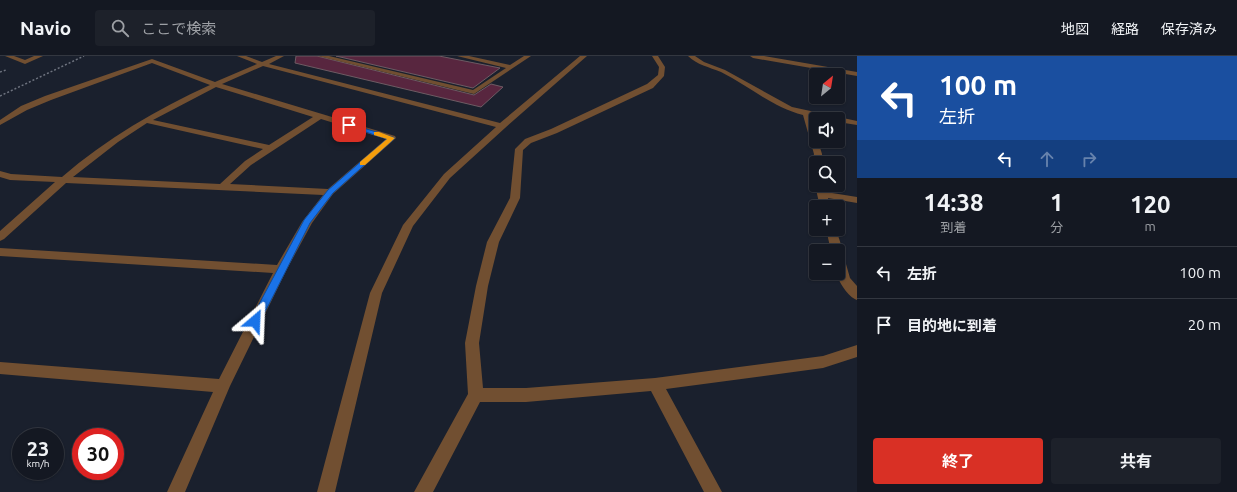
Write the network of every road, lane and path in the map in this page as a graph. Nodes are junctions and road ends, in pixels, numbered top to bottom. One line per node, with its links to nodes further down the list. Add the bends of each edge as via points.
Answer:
1 (8, 56): 2 (street, via 25,62)
2 (40, 56)
3 (84, 56): 17 (path)
4 (240, 56): 13 (street)
5 (281, 56): 13 (street)
6 (460, 56): 14 (street)
7 (528, 56): 14 (street)
8 (584, 56): 23 (street)
9 (655, 56): 41 (street, via 662,67 661,76 650,86 528,141 519,149 515,198 493,242 472,343)
10 (691, 56): 18 (street, via 729,74 789,109)
11 (753, 56): 15 (street)
12 (327, 57): 14 (street, via 474,92)
13 (263, 64): 16 (street); 23 (street)
14 (511, 67)
15 (857, 74)
16 (217, 85): 19 (street); 20 (street); 21 (street, via 152,61 48,98)
17 (0, 96)
18 (806, 113): 22 (street); 25 (street)
19 (320, 116): 24 (street); 29 (street, via 392,138)
20 (147, 121): 24 (street); 27 (street, via 93,156)
21 (0, 122)
22 (857, 123)
23 (502, 126): 43 (street, via 447,176 408,225 376,293)
24 (270, 148): 28 (street, via 248,163)
25 (818, 156)
26 (0, 174): 27 (street)
27 (66, 179): 28 (street); 32 (street)
28 (222, 187): 29 (street)
29 (330, 192): 34 (street, via 307,222)
30 (831, 192): 31 (street)
31 (857, 200)
32 (0, 237)
33 (0, 252): 34 (street)
34 (281, 269): 40 (street)
35 (845, 280): 36 (street)
36 (857, 295)
37 (857, 352): 39 (street, via 823,362)
38 (0, 368): 40 (street)
39 (655, 384): 41 (street, via 526,395); 45 (street)
40 (223, 386): 42 (street)
41 (476, 395): 44 (street)
42 (176, 492)
43 (326, 492)
44 (423, 492)
45 (713, 492)

